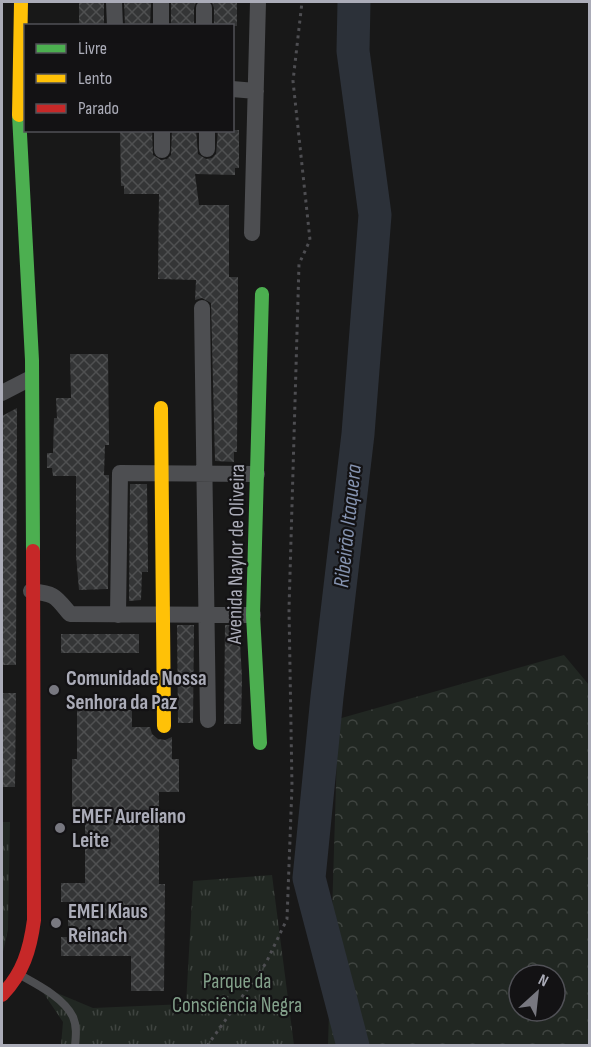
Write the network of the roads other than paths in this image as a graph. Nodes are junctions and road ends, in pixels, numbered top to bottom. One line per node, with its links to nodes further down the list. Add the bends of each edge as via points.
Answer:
1 (21, 2): 18 (street, via 19,116)
2 (114, 2): 6 (street)
3 (161, 2): 7 (street)
4 (258, 2): 10 (street)
5 (204, 8): 8 (street)
6 (115, 24)
7 (161, 24)
8 (204, 24)
9 (234, 90): 10 (street)
10 (256, 91): 15 (street)
11 (162, 132): 14 (street)
12 (207, 132): 13 (street)
13 (207, 149)
14 (162, 150)
15 (252, 233)
16 (262, 294): 23 (street, Avenida Naylor de Oliveira)
17 (202, 308): 22 (street)
18 (31, 378): 19 (street); 24 (street)
19 (2, 393)
20 (161, 408): 21 (street)
21 (162, 473): 22 (street); 25 (street); 26 (street, via 120,473)
22 (205, 474): 23 (street); 27 (street)
23 (257, 474): 28 (street, Avenida Naylor de Oliveira)
24 (32, 591): 26 (street, via 57,597 70,614); 32 (street, via 34,920 30,952)
25 (163, 614): 26 (street); 27 (street); 30 (street)
26 (117, 615)
27 (206, 615): 28 (street); 29 (street)
28 (253, 615): 31 (street, Avenida Naylor de Oliveira)
29 (208, 720)
30 (164, 726)
31 (260, 743)
32 (20, 975): 33 (street); 34 (lane, via 64,1005 73,1017)
33 (2, 995)
34 (75, 1046)

